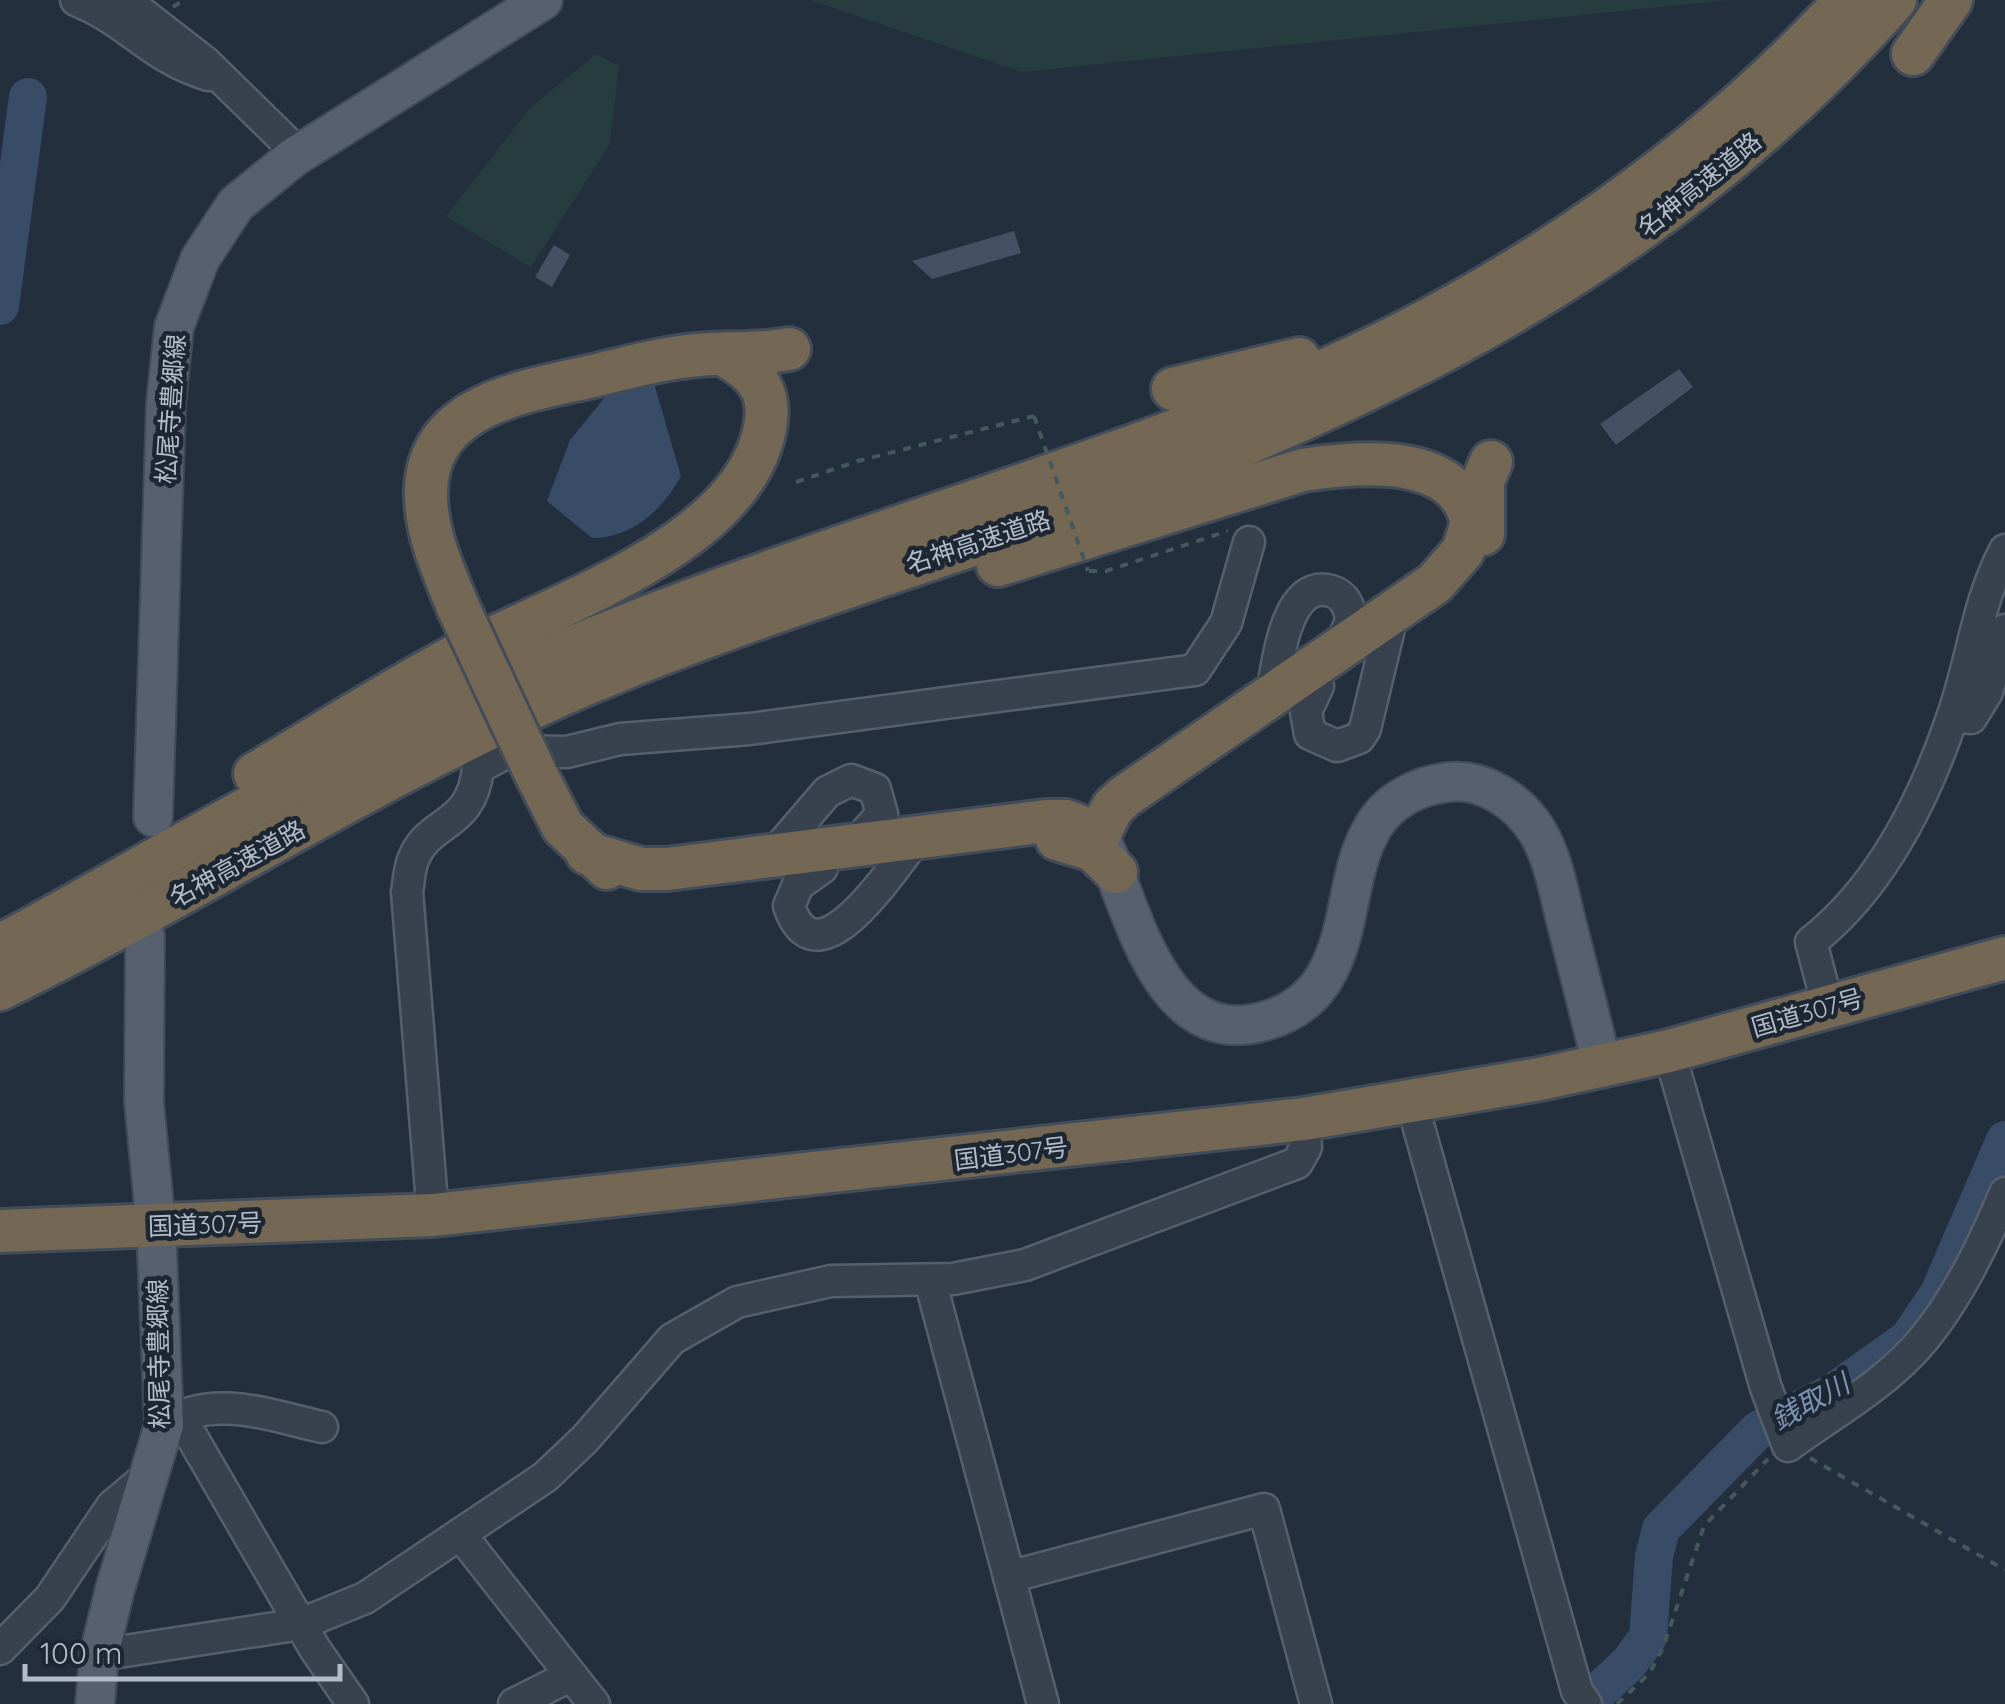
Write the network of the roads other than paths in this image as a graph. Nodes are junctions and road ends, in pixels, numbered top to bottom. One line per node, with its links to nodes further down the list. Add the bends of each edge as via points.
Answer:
1 (76, 0): 8 (street, via 102,10 157,55)
2 (125, 0): 8 (street)
3 (543, 0): 9 (main road, 松尾寺豊郷線)
4 (1846, 0): 10 (highway, 名神高速道路, via 1775,73 1630,193)
5 (1895, 0): 20 (highway, 名神高速道路, via 1725,167 1620,245 1450,352 1275,434 786,606)
6 (1951, 0): 7 (highway)
7 (1912, 54)
8 (220, 78): 9 (street)
9 (300, 154): 24 (main road, 松尾寺豊郷線, via 236,204 200,259 174,327)
10 (1433, 316): 13 (highway); 30 (highway, 名神高速道路, via 1261,398 574,647 349,754)
11 (788, 348): 12 (highway)
12 (726, 356): 28 (highway, bridge, via 676,357 486,404 444,435 430,462 425,496 430,531 458,607 564,827 588,853 641,869); 30 (highway, via 758,379 766,394 766,424 753,470 691,536 370,704 119,857)
13 (1173, 389)
14 (1490, 462): 17 (highway, via 1483,481 1483,536 1468,572 1443,600)
15 (1249, 542): 39 (street, via 1226,623 1196,670 620,739 567,752 509,751 478,768 466,810 414,858 407,892)
16 (2005, 550): 23 (street)
17 (1390, 626): 19 (highway); 20 (highway, via 1463,551 1470,510 1440,477 1340,465 1303,470 778,633); 21 (highway); 21 (street, via 1359,738 1337,746 1310,734 1306,712)
18 (2005, 630): 23 (street, via 1987,692 1971,718)
19 (1340, 649): 22 (highway); 22 (street, via 1351,621 1344,599 1332,591 1307,593 1287,624)
20 (584, 685): 32 (highway, 名神高速道路, via 379,786)
21 (1318, 686): 22 (highway)
22 (1270, 708): 26 (highway, via 1124,797 1113,807)
23 (1953, 716): 33 (street, via 1916,804 1882,862 1844,916 1811,942)
24 (153, 817)
25 (908, 848): 26 (highway, via 1066,821); 27 (highway); 27 (street, via 848,923 812,934 793,920 788,906 798,885)
26 (1108, 853): 35 (main road, via 1159,978 1176,999 1198,1017 1259,1023 1310,997 1328,973 1362,851 1387,810 1432,784 1488,787 1536,830 1551,863)
27 (838, 857): 28 (highway); 28 (street, via 882,814 875,789 851,780 826,792)
28 (763, 866)
29 (145, 936): 40 (main road, 松尾寺豊郷線, via 144,1102)
30 (0, 944)
31 (2005, 958): 33 (highway, 国道307号)
32 (0, 989)
33 (1828, 1006): 34 (highway, 国道307号)
34 (1669, 1050): 35 (highway, 国道307号); 38 (street, via 1788,1446 1920,1344)
35 (1602, 1065): 36 (highway, 国道307号)
36 (1412, 1103): 37 (highway, 国道307号); 58 (street, via 1577,1691)
37 (1304, 1119): 39 (highway, 国道307号); 42 (street, via 1306,1146 1297,1163 1279,1172 1025,1266)
38 (2005, 1193)
39 (433, 1215): 40 (highway, 国道307号)
40 (156, 1226): 41 (highway, 国道307号); 43 (main road, 松尾寺豊郷線)
41 (0, 1231)
42 (930, 1280): 46 (street, via 831,1281 762,1294 715,1312 659,1352 545,1476); 47 (street)
43 (164, 1424): 44 (street, via 186,1410 235,1407); 45 (main road, 松尾寺豊郷線); 48 (street, via 188,1432)
44 (322, 1427)
45 (151, 1472): 49 (street, via 112,1506 50,1598); 50 (main road, 松尾寺豊郷線)
46 (460, 1534): 48 (street, via 365,1598); 51 (street)
47 (1009, 1577): 56 (street); 57 (street, via 1264,1509)
48 (301, 1624): 50 (street); 53 (street)
49 (0, 1649)
50 (99, 1655): 52 (main road, 松尾寺豊郷線)
51 (570, 1676): 54 (street); 55 (street)
52 (95, 1704)
53 (354, 1704)
54 (514, 1704)
55 (594, 1704)
56 (1043, 1704)
57 (1316, 1704)
58 (1586, 1704)

